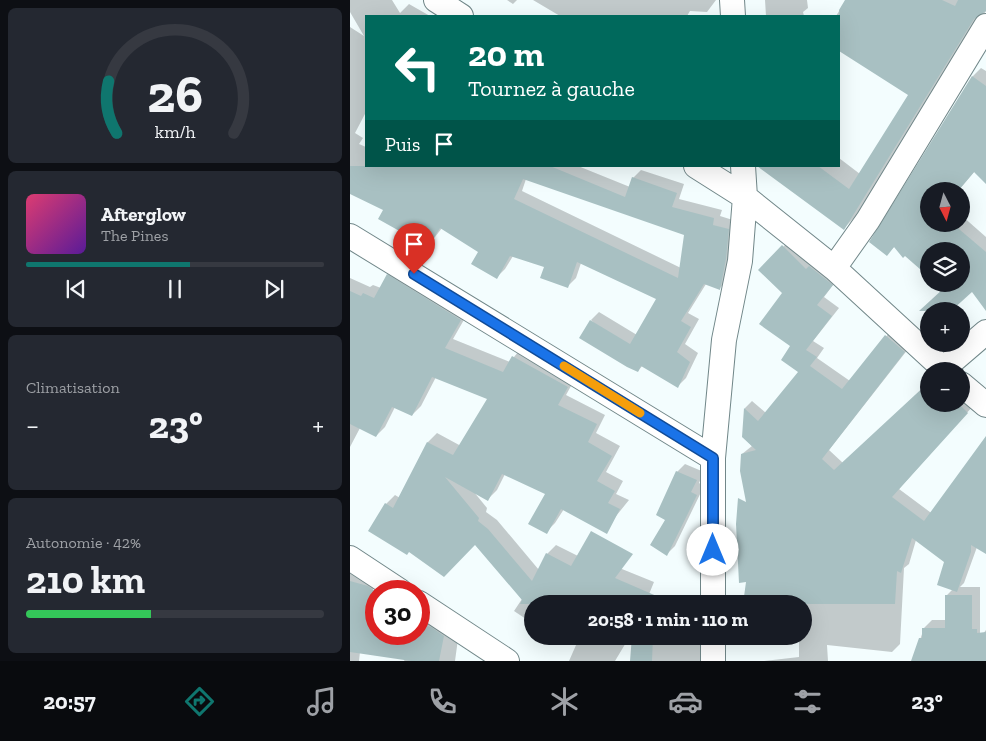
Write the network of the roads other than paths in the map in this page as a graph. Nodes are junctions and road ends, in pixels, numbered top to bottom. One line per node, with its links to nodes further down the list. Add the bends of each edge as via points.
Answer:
1 (436, 0): 3 (street)
2 (732, 0): 4 (street)
3 (459, 15)
4 (733, 15)
5 (986, 26): 10 (street, via 868,220)
6 (698, 167): 8 (street)
7 (743, 167): 8 (street)
8 (745, 197): 10 (street); 16 (street, via 740,261 724,340)
9 (350, 236): 16 (street)
10 (834, 268): 12 (street)
11 (986, 332): 13 (street)
12 (936, 362)
13 (954, 362)
14 (970, 392): 15 (street)
15 (986, 405)
16 (713, 458): 19 (street)
17 (350, 558): 18 (street)
18 (383, 580)
19 (713, 595)
20 (430, 611): 22 (street)
21 (713, 645): 23 (street)
22 (507, 661)
23 (713, 661)

